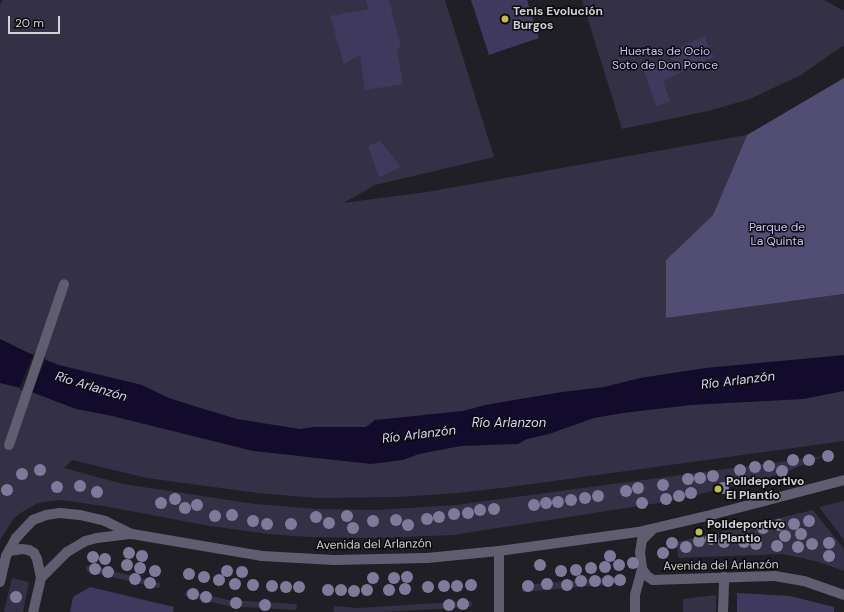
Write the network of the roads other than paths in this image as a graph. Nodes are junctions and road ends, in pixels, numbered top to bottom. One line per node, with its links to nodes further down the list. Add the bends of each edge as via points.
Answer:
1 (64, 284): 2 (street)
2 (10, 443)
3 (844, 480): 4 (street, Avenida del Arlanzón)
4 (654, 528): 6 (street, Avenida del Arlanzón); 8 (street, via 642,540)
5 (132, 534): 7 (street, Avenida del Arlanzón, via 262,556 334,560 427,558); 9 (street, Avenida del Arlanzón, via 106,521 60,513 46,515 33,520 24,528); 12 (street, Avenida del Arlanzón, via 85,541 67,552)
6 (617, 535): 7 (street, Avenida del Arlanzón); 8 (street, via 634,542)
7 (500, 551): 16 (street)
8 (640, 552): 10 (street)
9 (5, 554): 12 (street, via 22,548 34,553); 13 (street, Avenida del Arlanzón)
10 (642, 569): 11 (street, Avenida del Arlanzón, via 654,580); 17 (street, via 635,595)
11 (724, 577): 14 (street, Avenida del Arlanzón, via 775,576 810,583); 18 (street)
12 (41, 578): 15 (street)
13 (0, 582)
14 (844, 595)
15 (34, 612)
16 (499, 612)
17 (635, 612)
18 (724, 612)

